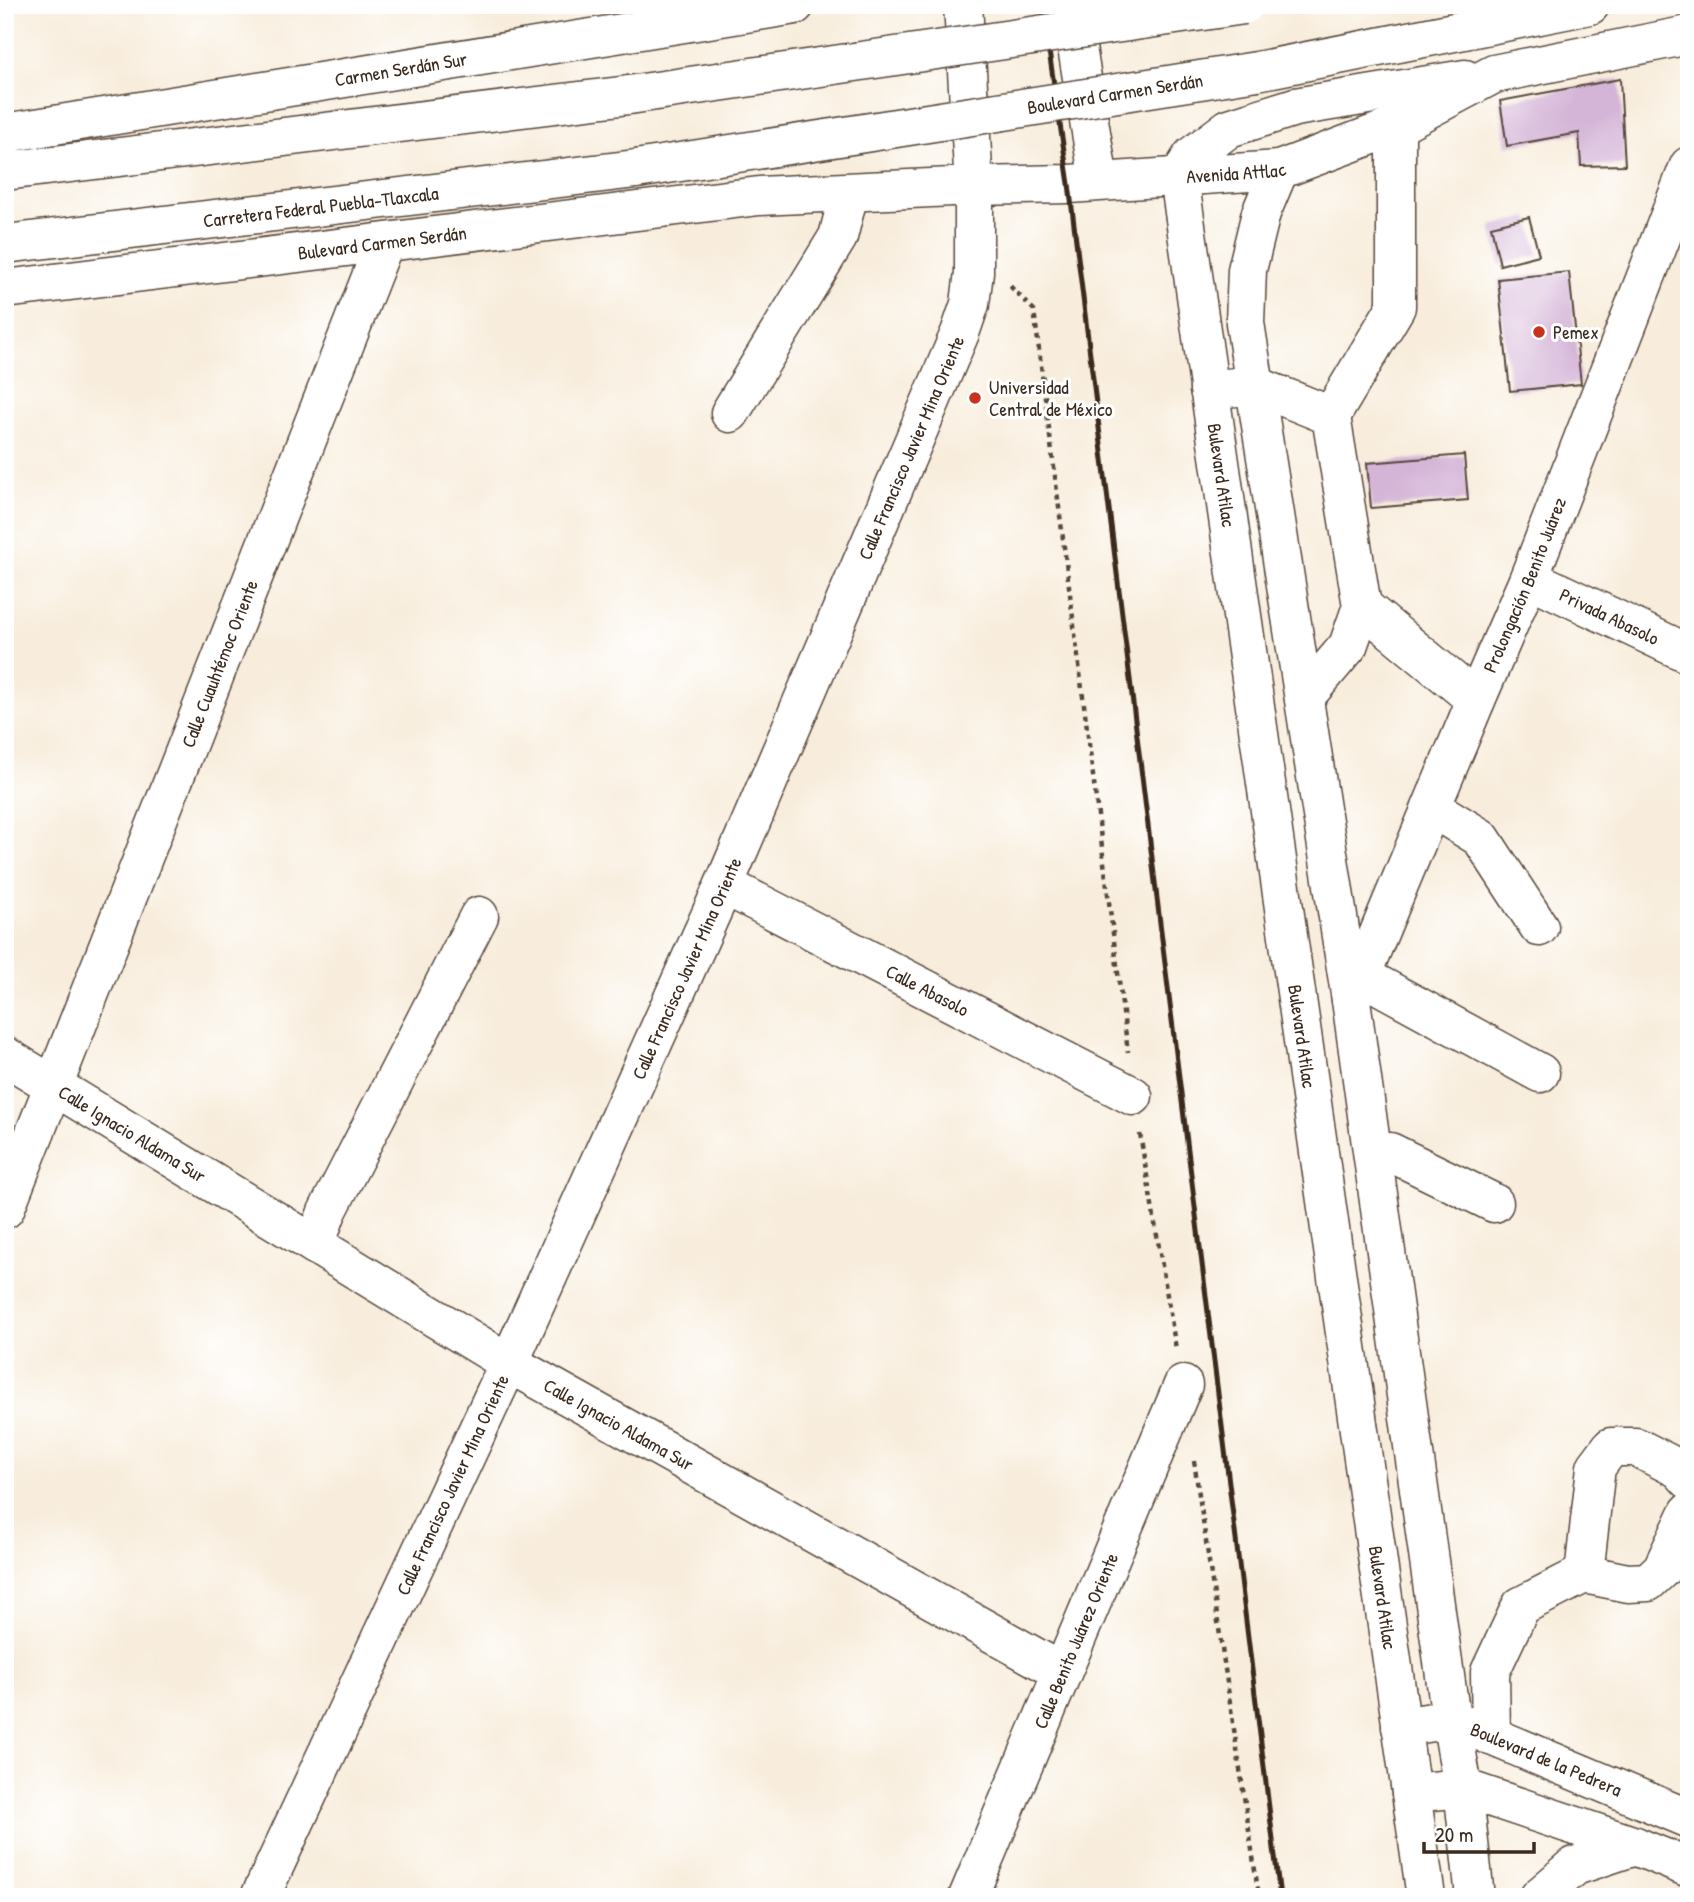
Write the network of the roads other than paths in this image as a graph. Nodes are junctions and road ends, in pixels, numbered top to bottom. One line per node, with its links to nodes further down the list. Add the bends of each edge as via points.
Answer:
1 (795, 5): 9 (main road, Carmen Serdán Sur)
2 (963, 5): 16 (main road, Calle Francisco Javier Mina Oriente)
3 (1070, 5): 15 (main road)
4 (1244, 5): 13 (main road, bridge, via 629,95)
5 (1590, 5): 11 (main road, Boulevard Carmen Serdán, bridge, via 1257,71)
6 (1689, 35): 7 (main road, Avenida Attlac)
7 (1494, 75): 8 (main road, Avenida Attlac); 14 (main road, via 1268,115 1228,128 1192,156)
8 (1396, 126): 12 (main road, Avenida Attlac); 25 (main road, via 1396,307)
9 (5, 133)
10 (1689, 166): 26 (main road, Prolongación Benito Juárez)
11 (636, 169): 19 (main road, Carretera Federal Puebla-Tlaxcala)
12 (1279, 170): 14 (main road, Avenida Attlac); 22 (main road, via 1261,213 1247,270 1245,323)
13 (5, 171)
14 (1179, 177): 15 (main road, Avenida Attlac); 23 (main road, Bulevard Atilac)
15 (1099, 181): 16 (main road, Avenida Attlac)
16 (974, 186): 17 (main road, Avenida Attlac); 32 (main road, Calle Francisco Javier Mina Oriente, via 974,272 967,314)
17 (849, 193): 18 (main road, Avenida Attlac); 24 (main road, via 838,237)
18 (759, 196): 20 (main road, Bulevard Carmen Serdán)
19 (5, 244)
20 (384, 244): 21 (main road, Bulevard Carmen Serdán); 38 (main road, Calle Cuauhtémoc Oriente)
21 (5, 289)
22 (1254, 385): 23 (main road); 25 (main road); 29 (main road)
23 (1209, 390): 51 (main road, Bulevard Atilac)
24 (730, 413)
25 (1331, 416): 27 (main road)
26 (1529, 578): 28 (main road, Privada Abasolo); 30 (main road, Prolongación Benito Juárez)
27 (1362, 606): 29 (main road, via 1348,646); 30 (main road)
28 (1689, 654)
29 (1304, 698): 35 (main road)
30 (1476, 700): 31 (main road, Prolongación Benito Juárez)
31 (1432, 808): 34 (main road, via 1481,838); 35 (main road, Prolongación Benito Juárez)
32 (724, 885): 39 (main road, Calle Abasolo); 44 (main road, Calle Francisco Javier Mina Oriente)
33 (479, 916): 43 (main road, via 327,1212)
34 (1539, 927)
35 (1356, 988): 37 (main road); 40 (main road)
36 (5, 1056): 38 (main road, Calle Ignacio Aldama Sur)
37 (1540, 1073)
38 (55, 1085): 42 (main road, Calle Cuauhtémoc Oriente); 43 (main road, Calle Ignacio Aldama Sur)
39 (1133, 1096)
40 (1373, 1154): 41 (main road, via 1390,1152); 50 (main road)
41 (1494, 1203)
42 (5, 1209)
43 (315, 1245): 44 (main road, Calle Ignacio Aldama Sur)
44 (509, 1363): 49 (main road, Calle Ignacio Aldama Sur); 58 (main road, Calle Francisco Javier Mina Oriente)
45 (1183, 1385): 49 (main road, Calle Benito Juárez Oriente)
46 (1689, 1480): 48 (main road, via 1679,1469 1636,1447 1611,1447 1596,1467)
47 (1689, 1512): 48 (main road, via 1662,1569 1648,1583)
48 (1584, 1574): 52 (main road, via 1521,1606 1490,1672)
49 (1060, 1671): 59 (main road, Calle Benito Juárez Oriente)
50 (1451, 1719): 51 (main road, Boulevard de la Pedrera); 52 (main road, Boulevard de la Pedrera); 53 (main road)
51 (1401, 1727): 54 (main road, Bulevard Atilac)
52 (1491, 1736): 55 (main road, Boulevard de la Pedrera)
53 (1463, 1788): 54 (main road); 56 (main road); 61 (main road)
54 (1411, 1793): 60 (main road, Bulevard Atilac)
55 (1689, 1819)
56 (1635, 1846): 57 (main road); 62 (main road, via 1575,1866)
57 (1689, 1868)
58 (260, 1897)
59 (968, 1897)
60 (1426, 1897)
61 (1475, 1897)
62 (1539, 1897)

